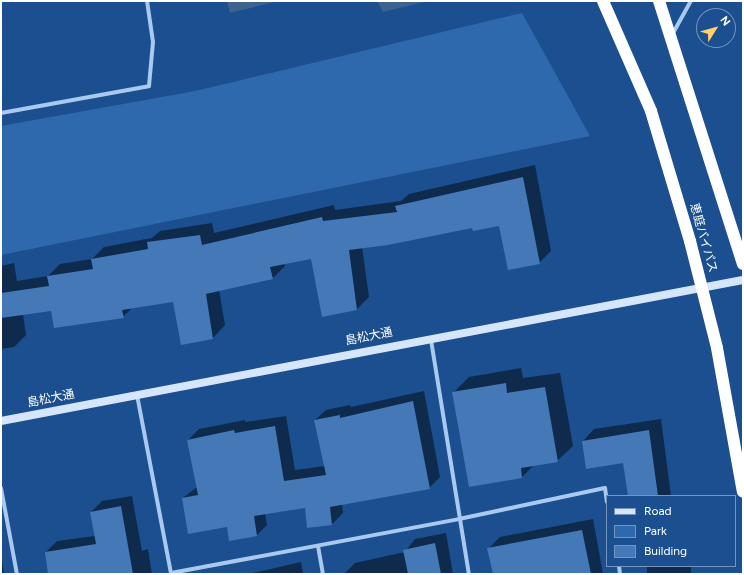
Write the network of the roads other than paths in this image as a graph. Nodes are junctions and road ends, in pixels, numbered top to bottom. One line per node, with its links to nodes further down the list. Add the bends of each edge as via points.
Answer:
1 (147, 1): 6 (street, via 153,42 150,86)
2 (603, 1): 9 (highway, 恵庭バイパス, via 651,111)
3 (659, 1): 5 (highway)
4 (691, 1): 5 (street)
5 (672, 35): 7 (highway)
6 (1, 113)
7 (743, 264)
8 (743, 280): 9 (street, 島松大通)
9 (702, 287): 10 (street, 島松大通); 14 (highway, 恵庭バイパス, via 717,348)
10 (430, 338): 11 (street, 島松大通); 16 (street)
11 (137, 395): 12 (street, 島松大通); 18 (street)
12 (1, 421)
13 (1, 488): 19 (street)
14 (743, 492)
15 (606, 495): 16 (street, via 605,488)
16 (459, 519): 17 (street); 21 (street)
17 (318, 546): 18 (street); 20 (street)
18 (171, 573)
19 (17, 574)
20 (323, 574)
21 (470, 574)

